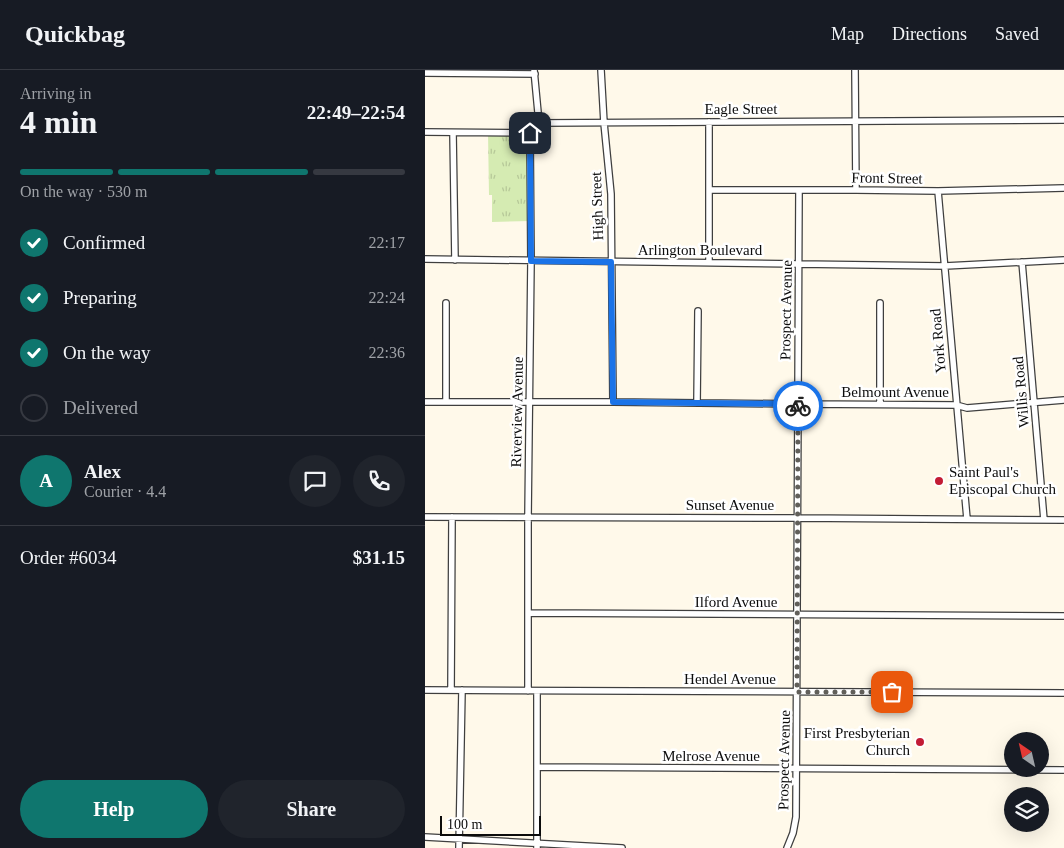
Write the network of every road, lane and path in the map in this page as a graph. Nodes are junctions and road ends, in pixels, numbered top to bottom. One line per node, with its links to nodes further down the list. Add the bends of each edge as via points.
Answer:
1 (601, 70): 7 (street, High Street)
2 (855, 70): 6 (street)
3 (535, 72): 4 (street); 9 (street)
4 (425, 73)
5 (1064, 120): 6 (street, Eagle Street)
6 (855, 121): 8 (street, Eagle Street); 16 (street)
7 (604, 122): 8 (street, Eagle Street); 9 (street, Eagle Street); 22 (street, High Street, via 611,194)
8 (709, 122): 14 (street)
9 (539, 123): 12 (street, via 539,129)
10 (425, 132): 11 (street)
11 (453, 132): 12 (street); 19 (street)
12 (530, 133): 21 (street, Riverview Avenue)
13 (1064, 188): 17 (street, Front Street)
14 (710, 190): 15 (street, Front Street); 23 (street)
15 (799, 190): 16 (street, Front Street); 25 (street, Prospect Avenue)
16 (856, 190): 17 (street, Front Street)
17 (938, 192): 26 (street, York Road)
18 (425, 260): 19 (street, Arlington Boulevard)
19 (455, 260): 21 (street, Arlington Boulevard)
20 (1064, 260): 24 (street, Arlington Boulevard)
21 (531, 261): 22 (street, Arlington Boulevard); 33 (street, Riverview Avenue)
22 (611, 262): 23 (street, Arlington Boulevard); 34 (street, High Street)
23 (709, 262): 25 (street, Arlington Boulevard)
24 (1022, 262): 26 (street, Arlington Boulevard); 35 (street, Willis Road)
25 (800, 264): 26 (street, Arlington Boulevard); 37 (street, Prospect Avenue)
26 (945, 266): 39 (street, York Road)
27 (446, 303): 32 (street)
28 (880, 303): 38 (street)
29 (698, 311): 36 (street)
30 (1064, 400): 35 (street, Belmount Avenue)
31 (425, 402): 32 (street, Belmount Avenue)
32 (446, 402): 33 (street, Belmount Avenue)
33 (530, 402): 34 (street, Belmount Avenue); 42 (street, Riverview Avenue)
34 (613, 402): 36 (street, Belmount Avenue)
35 (1034, 402): 39 (street, Belmount Avenue, via 967,408); 45 (street, Willis Road)
36 (697, 403): 37 (street, Belmount Avenue)
37 (798, 404): 38 (street, Belmount Avenue); 43 (street, Prospect Avenue)
38 (880, 404): 39 (street, Belmount Avenue)
39 (956, 405): 44 (street, York Road)
40 (425, 517): 41 (street, Sunset Avenue)
41 (452, 517): 42 (street, Sunset Avenue); 51 (street)
42 (528, 517): 43 (street, Sunset Avenue); 47 (street, Riverview Avenue)
43 (797, 518): 44 (street, Sunset Avenue); 48 (street, Prospect Avenue)
44 (967, 519): 45 (street, Sunset Avenue)
45 (1044, 520): 46 (street, Sunset Avenue)
46 (1064, 520)
47 (529, 613): 48 (street, Ilford Avenue); 53 (street, Riverview Avenue)
48 (797, 614): 49 (street, Ilford Avenue); 55 (street, Prospect Avenue)
49 (1064, 616)
50 (425, 690): 51 (street, Hendel Avenue)
51 (451, 690): 52 (street, Hendel Avenue)
52 (462, 690): 53 (street, Hendel Avenue); 61 (street)
53 (528, 691): 54 (street, Hendel Avenue)
54 (537, 691): 55 (street, Hendel Avenue); 57 (street)
55 (797, 692): 56 (street, Hendel Avenue); 58 (street, Prospect Avenue)
56 (1064, 693)
57 (537, 768): 58 (street, Melrose Avenue); 62 (street)
58 (797, 769): 59 (street, Melrose Avenue); 66 (street, Prospect Avenue, via 796,818)
59 (1064, 770)
60 (425, 837): 61 (street)
61 (459, 838): 62 (street); 63 (street)
62 (537, 845): 64 (street)
63 (459, 848)
64 (609, 848): 65 (street)
65 (622, 848)
66 (787, 848)

